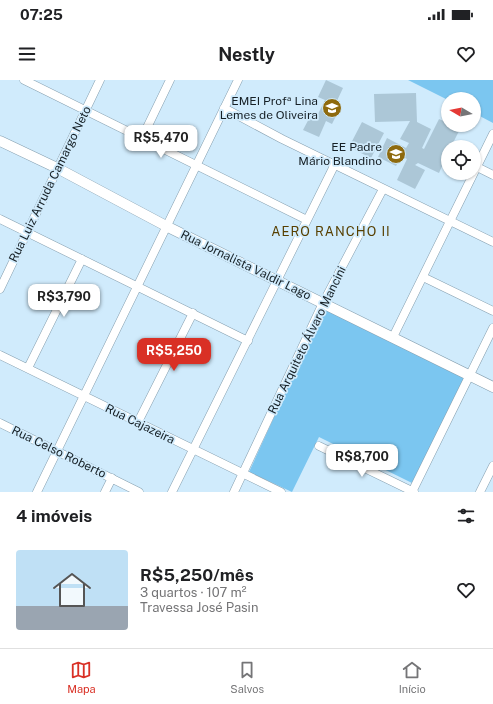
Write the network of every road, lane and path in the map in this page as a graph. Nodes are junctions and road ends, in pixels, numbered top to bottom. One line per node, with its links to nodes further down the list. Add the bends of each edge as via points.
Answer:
1 (24, 80): 6 (street)
2 (100, 80): 6 (street, Rua Luiz Arruda Camargo Neto)
3 (170, 80): 8 (street)
4 (238, 80): 5 (street)
5 (224, 108): 11 (street); 12 (street)
6 (85, 110): 8 (street); 13 (street, Rua Luiz Arruda Camargo Neto)
7 (493, 134): 10 (street)
8 (142, 138): 12 (street)
9 (0, 141): 13 (street, Rua Jornalista Valdir Lago)
10 (481, 159)
11 (335, 164): 17 (street); 19 (street)
12 (196, 165): 19 (street); 21 (street)
13 (57, 168): 21 (street, Rua Jornalista Valdir Lago); 22 (street, Rua Luiz Arruda Camargo Neto)
14 (481, 169): 15 (street)
15 (493, 175)
16 (471, 180): 20 (street)
17 (383, 189): 20 (street); 29 (street, Rua Arquiteto Álvaro Mancini)
18 (0, 219): 22 (street)
19 (307, 220): 26 (street)
20 (450, 222): 23 (street); 25 (street)
21 (168, 227): 26 (street, Rua Jornalista Valdir Lago); 27 (street)
22 (27, 232): 24 (street); 28 (street, Rua Luiz Arruda Camargo Neto)
23 (493, 242)
24 (82, 259): 27 (street); 36 (street)
25 (423, 277): 30 (street); 33 (street)
26 (277, 281): 29 (street, Rua Jornalista Valdir Lago); 34 (street)
27 (137, 287): 31 (street); 39 (street)
28 (0, 289)
29 (323, 304): 33 (street, Rua Jornalista Valdir Lago); 46 (street, Rua Arquiteto Álvaro Mancini)
30 (493, 311)
31 (193, 313): 34 (street); 40 (street)
32 (493, 328): 37 (street)
33 (393, 337): 37 (street, Rua Jornalista Valdir Lago)
34 (248, 341): 43 (street)
35 (0, 355): 36 (street, Rua Cajazeira)
36 (28, 368): 39 (street, Rua Cajazeira)
37 (471, 375): 38 (street, Rua Jornalista Valdir Lago); 54 (street)
38 (493, 387)
39 (84, 396): 40 (street, Rua Cajazeira); 44 (street)
40 (138, 422): 43 (street, Rua Cajazeira)
41 (1, 425): 44 (street, Rua Celso Roberto)
42 (319, 446): 54 (street)
43 (194, 450): 46 (street, Rua Cajazeira); 51 (street)
44 (57, 452): 47 (street, Rua Celso Roberto); 48 (street)
45 (493, 466): 55 (street)
46 (243, 474): 52 (street, Rua Arquiteto Álvaro Mancini); 53 (street, Rua Cajazeira)
47 (112, 478): 49 (street); 50 (street, Rua Celso Roberto)
48 (37, 492)
49 (105, 492)
50 (139, 492)
51 (172, 492)
52 (234, 492)
53 (280, 492)
54 (413, 492)
55 (480, 492)

